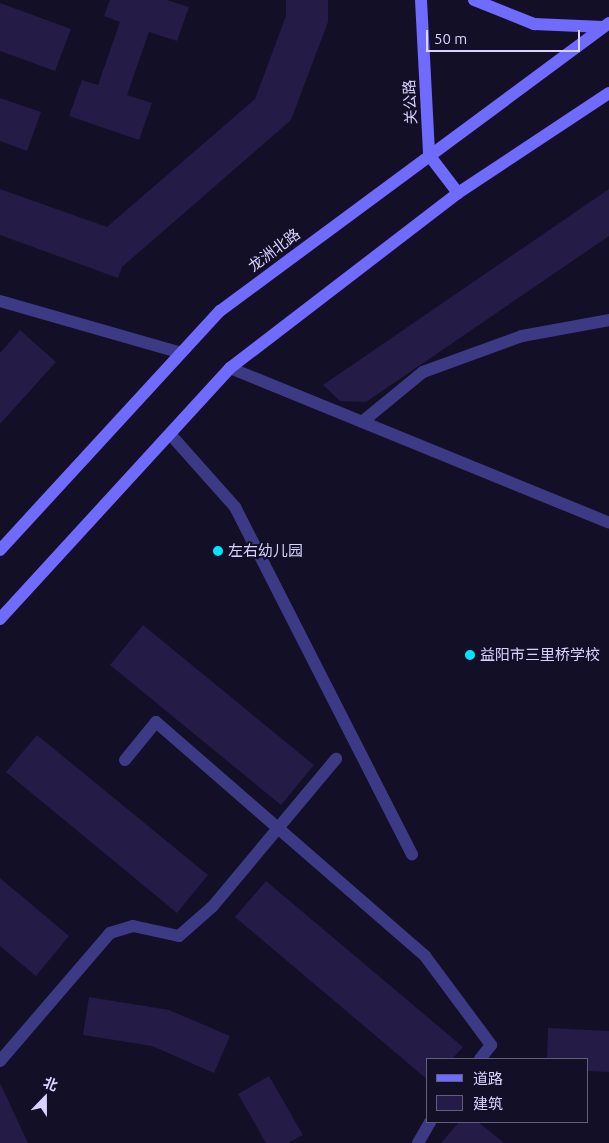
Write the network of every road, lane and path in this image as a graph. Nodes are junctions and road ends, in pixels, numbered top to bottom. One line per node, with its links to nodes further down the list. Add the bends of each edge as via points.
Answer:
1 (421, 0): 5 (main road, 关公路)
2 (474, 0): 3 (main road, via 534,24)
3 (606, 25): 5 (main road, 龙洲北路)
4 (609, 93): 6 (main road)
5 (429, 156): 6 (main road); 9 (main road, 龙洲北路, via 220,311)
6 (458, 193): 10 (main road)
7 (0, 301): 9 (street)
8 (609, 320): 11 (street, via 522,336 423,372)
9 (181, 353): 14 (main road, 龙洲北路)
10 (230, 368): 11 (street); 12 (main road)
11 (362, 422): 13 (street)
12 (170, 434): 15 (main road); 19 (street, via 235,507)
13 (609, 523)
14 (0, 550)
15 (0, 618)
16 (336, 759): 18 (street)
17 (125, 760): 18 (street, via 156,722)
18 (278, 828): 20 (street, via 425,956 491,1045); 21 (street, via 213,906 179,936 133,926 110,933)
19 (412, 855)
20 (481, 1058)
21 (0, 1061)
22 (429, 1123): 23 (street)
23 (418, 1143)

